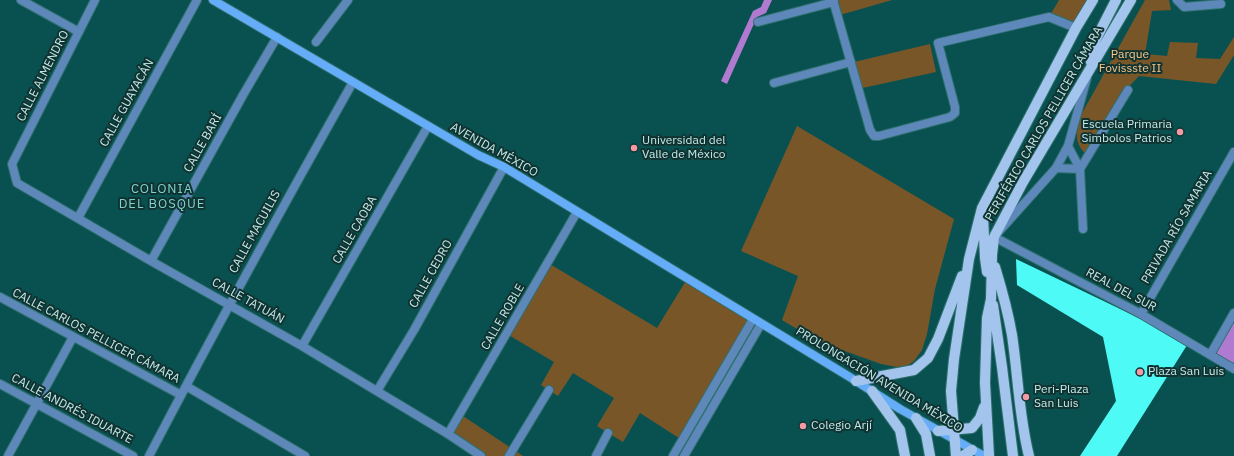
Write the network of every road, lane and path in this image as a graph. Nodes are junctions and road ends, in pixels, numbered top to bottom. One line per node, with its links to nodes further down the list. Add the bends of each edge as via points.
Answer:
1 (21, 0): 14 (street)
2 (95, 0): 14 (street, CALLE ALMENDRO)
3 (197, 0): 31 (street, CALLE GUAYACÁN)
4 (212, 0): 15 (main road, AVENIDA MÉXICO)
5 (348, 0): 16 (street)
6 (1093, 0): 13 (main road, PERIFÉRICO CARLOS PELLICER CÁMARA)
7 (1116, 0): 18 (main road, via 1095,41)
8 (1131, 0): 18 (main road, PERIFÉRICO CARLOS PELLICER CÁMARA)
9 (1177, 0): 11 (street, via 1184,7)
10 (834, 1): 12 (street); 17 (street)
11 (1221, 4)
12 (758, 22)
13 (1076, 28): 17 (street, via 1050,17 938,42 956,107 955,113 950,117 879,136 874,136 870,130); 29 (main road, PERIFÉRICO CARLOS PELLICER CÁMARA)
14 (79, 32): 25 (street, CALLE ALMENDRO)
15 (277, 37): 19 (main road, AVENIDA MÉXICO); 36 (street, CALLE BARÍ, via 242,95)
16 (316, 42)
17 (851, 62): 20 (street)
18 (1089, 70): 23 (street); 33 (main road, PERIFÉRICO CARLOS PELLICER CÁMARA)
19 (353, 82): 22 (main road, AVENIDA MÉXICO); 39 (street, CALLE MACUILIS)
20 (774, 83)
21 (1128, 90): 28 (street)
22 (428, 126): 26 (main road, AVENIDA MÉXICO); 48 (street, CALLE CAOBA)
23 (1068, 146): 27 (street); 28 (street)
24 (1234, 152): 41 (street, PRIVADA RÍO SAMARIA)
25 (12, 164): 31 (street, CALLE TATUÁN, via 17,183)
26 (504, 167): 30 (main road, AVENIDA MÉXICO); 55 (street, CALLE CEDRO, via 414,330)
27 (1056, 168): 28 (street); 33 (street)
28 (1080, 169): 32 (street)
29 (982, 208): 33 (main road); 35 (main road, PERIFÉRICO CARLOS PELLICER CÁMARA)
30 (577, 212): 42 (main road, AVENIDA MÉXICO); 63 (street, CALLE ROBLE)
31 (78, 218): 36 (street, CALLE TATUÁN)
32 (1083, 229)
33 (991, 241): 34 (main road, PERIFÉRICO CARLOS PELLICER CÁMARA); 38 (main road, via 985,258); 41 (street, REAL DEL SUR)
34 (992, 255): 38 (main road, PERIFÉRICO CARLOS PELLICER CÁMARA); 44 (main road)
35 (969, 259): 51 (main road, via 928,358 914,370); 64 (main road, PERIFÉRICO CARLOS PELLICER CÁMARA, via 951,391)
36 (151, 261): 39 (street, CALLE TATUÁN)
37 (0, 297): 45 (street, CALLE CARLOS PELLICER CÁMARA)
38 (991, 298): 46 (main road); 47 (main road, PERIFÉRICO CARLOS PELLICER CÁMARA)
39 (230, 304): 48 (street, CALLE TATUÁN); 53 (street, CALLE MACUILIS)
40 (1234, 313): 49 (street)
41 (1142, 314): 49 (street, REAL DEL SUR)
42 (753, 319): 43 (main road, AVENIDA MÉXICO); 73 (street)
43 (762, 324): 51 (main road, PROLONGACIÓN AVENIDA MÉXICO); 74 (street)
44 (1012, 336): 46 (main road); 82 (main road, via 1024,439)
45 (73, 338): 57 (street, CALLE CARLOS PELLICER CÁMARA); 59 (street)
46 (998, 339): 47 (main road); 81 (main road)
47 (986, 342): 58 (main road, PERIFÉRICO CARLOS PELLICER CÁMARA)
48 (302, 346): 55 (street, CALLE TATUÁN)
49 (1210, 355): 50 (street, REAL DEL SUR)
50 (1233, 366)
51 (856, 381): 56 (main road, PROLONGACIÓN AVENIDA MÉXICO)
52 (0, 384): 59 (street, CALLE ANDRÉS IDUARTE)
53 (186, 386): 57 (street, CALLE MACUILIS); 69 (street)
54 (548, 390): 71 (street)
55 (377, 391): 63 (street, CALLE TATUÁN)
56 (872, 391): 60 (main road, PROLONGACIÓN AVENIDA MÉXICO); 75 (main road, via 900,430)
57 (181, 395): 68 (street, CALLE MACUILIS)
58 (986, 402): 64 (main road, via 980,418 972,428); 80 (main road, PERIFÉRICO CARLOS PELLICER CÁMARA)
59 (36, 403): 66 (street); 67 (street, CALLE ANDRÉS IDUARTE)
60 (916, 418): 61 (main road, PROLONGACIÓN AVENIDA MÉXICO); 76 (main road, via 926,434)
61 (938, 431): 64 (main road)
62 (608, 433): 72 (street)
63 (448, 434): 70 (street, CALLE TATUÁN)
64 (954, 435): 65 (main road, PROLONGACIÓN AVENIDA MÉXICO); 77 (main road, PERIFÉRICO CARLOS PELLICER CÁMARA)
65 (972, 450): 78 (main road); 79 (main road, PROLONGACIÓN AVENIDA MÉXICO)
66 (8, 456)
67 (133, 456)
68 (149, 456)
69 (305, 456)
70 (481, 456)
71 (509, 456)
72 (596, 456)
73 (673, 456)
74 (684, 456)
75 (905, 456)
76 (930, 456)
77 (956, 456)
78 (963, 456)
79 (984, 456)
80 (989, 456)
81 (1013, 456)
82 (1029, 456)

